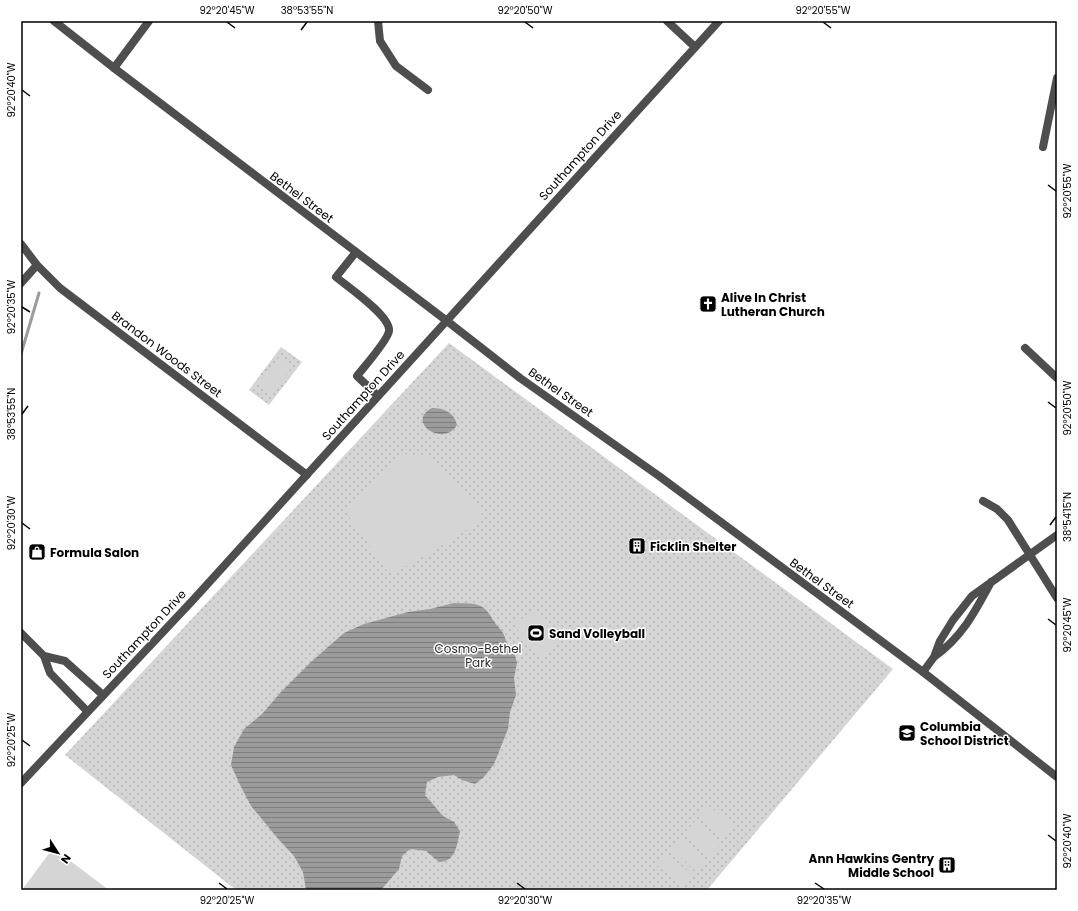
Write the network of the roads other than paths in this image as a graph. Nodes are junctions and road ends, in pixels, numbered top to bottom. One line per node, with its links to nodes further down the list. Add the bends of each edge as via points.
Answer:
1 (54, 21): 7 (street, Bethel Street)
2 (149, 21): 7 (street)
3 (378, 21): 9 (street, via 380,41 396,66)
4 (667, 21): 6 (street)
5 (719, 21): 6 (street, Southampton Drive)
6 (695, 47): 15 (street, Southampton Drive)
7 (114, 68): 12 (street, Bethel Street)
8 (1057, 78): 10 (street)
9 (428, 90)
10 (1043, 147)
11 (21, 244): 13 (street, Brandon Woods Street)
12 (356, 252): 15 (street, Bethel Street); 18 (street, via 336,278 378,311 388,324 389,331 383,342 357,376)
13 (37, 265): 14 (street); 19 (street, Brandon Woods Street, via 60,288)
14 (21, 284)
15 (447, 321): 18 (street, Southampton Drive); 28 (street, Bethel Street, via 520,378 659,476)
16 (1025, 348): 17 (street)
17 (1057, 378)
18 (378, 396): 19 (street, Southampton Drive)
19 (306, 475): 29 (street, Southampton Drive)
20 (983, 501): 22 (street, via 997,509 1008,520)
21 (1057, 535): 22 (street)
22 (1030, 554): 23 (street); 24 (street)
23 (992, 582): 27 (street, via 964,629 948,647); 27 (street, via 972,596 960,610 940,641)
24 (1057, 598)
25 (21, 633): 26 (street)
26 (44, 656): 29 (street, via 65,661); 30 (street, via 50,673)
27 (934, 657): 28 (street)
28 (923, 672): 31 (street, Bethel Street)
29 (103, 695): 30 (street, Southampton Drive)
30 (87, 711): 32 (street, Southampton Drive)
31 (1057, 777)
32 (21, 783)

